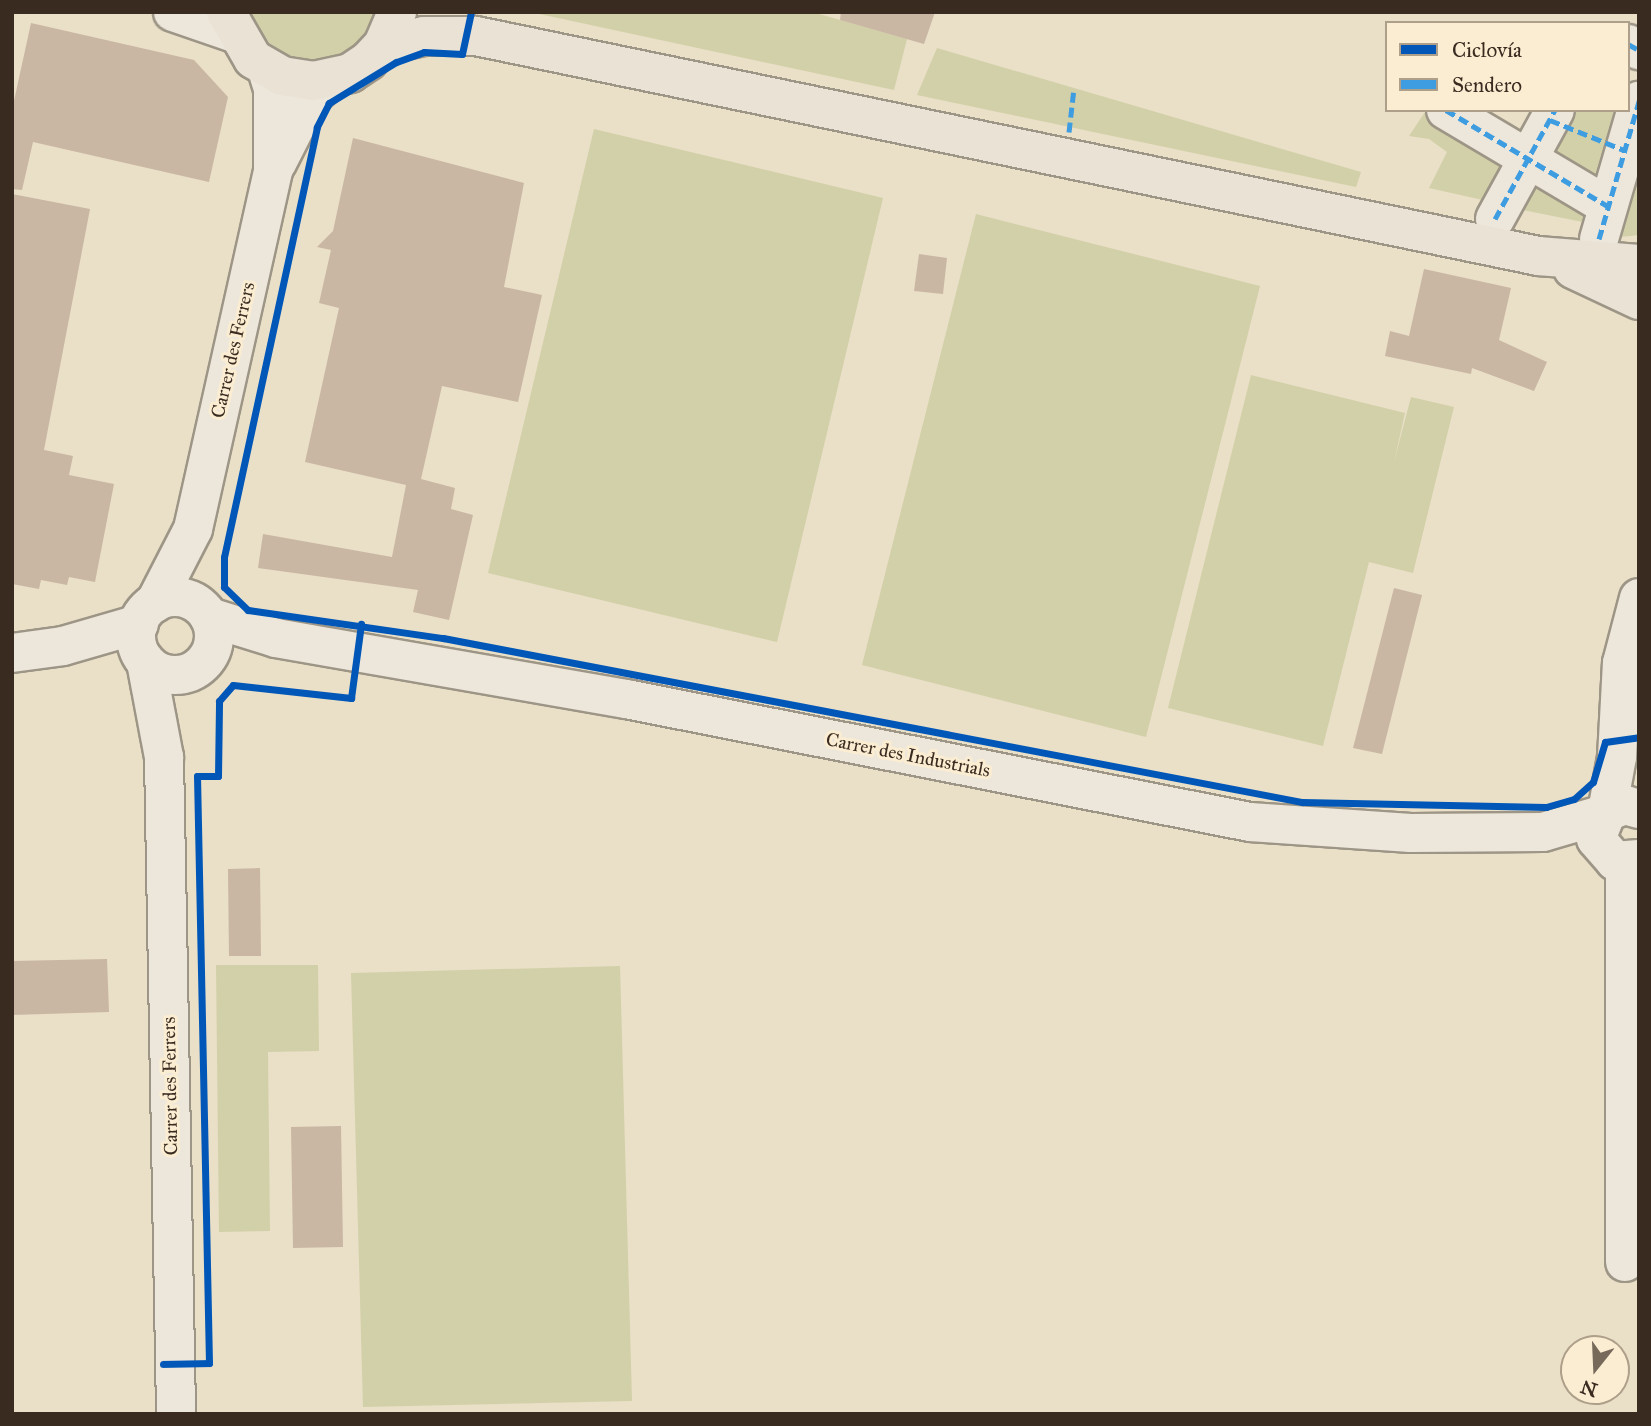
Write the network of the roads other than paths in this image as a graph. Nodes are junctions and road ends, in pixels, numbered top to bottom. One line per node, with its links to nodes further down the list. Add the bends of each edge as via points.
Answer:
1 (173, 12): 3 (street)
2 (433, 12): 5 (main road)
3 (228, 19): 6 (main road)
4 (390, 29): 5 (main road, via 424,36); 7 (main road, via 368,61)
5 (473, 36): 14 (main road)
6 (267, 69): 7 (main road, via 297,80); 12 (street, Carrer des Ferrers, via 273,89)
7 (329, 80): 12 (street, Carrer des Ferrers, via 310,97)
8 (1639, 101): 11 (street, via 1603,222)
9 (1449, 112): 11 (street)
10 (1554, 112): 11 (street)
11 (1528, 159): 13 (street)
12 (272, 171): 17 (street, Carrer des Ferrers)
13 (1495, 219)
14 (1538, 256): 15 (main road); 16 (main road)
15 (1639, 264)
16 (1639, 300)
17 (193, 529): 19 (street, Carrer des Ferrers); 20 (street, Carrer des Ferrers)
18 (1639, 598): 25 (street, via 1622,663)
19 (206, 613): 20 (street, via 181,597); 21 (street, Carrer des Industrials); 23 (street, via 214,633)
20 (145, 635): 22 (street); 23 (street, via 170,674); 24 (street, Carrer des Ferrers)
21 (276, 638): 23 (street, Carrer des Industrials); 26 (street, Carrer des Industrials, via 599,694 1250,821 1411,832)
22 (12, 653)
23 (203, 661): 24 (street, Carrer des Ferrers)
24 (164, 757): 30 (street, Carrer des Ferrers)
25 (1616, 812): 26 (street, Carrer des Industrials); 27 (street, via 1596,839)
26 (1543, 832): 27 (street, Carrer des Industrials)
27 (1623, 860): 28 (street)
28 (1633, 1135): 29 (street)
29 (1625, 1262)
30 (176, 1414)

